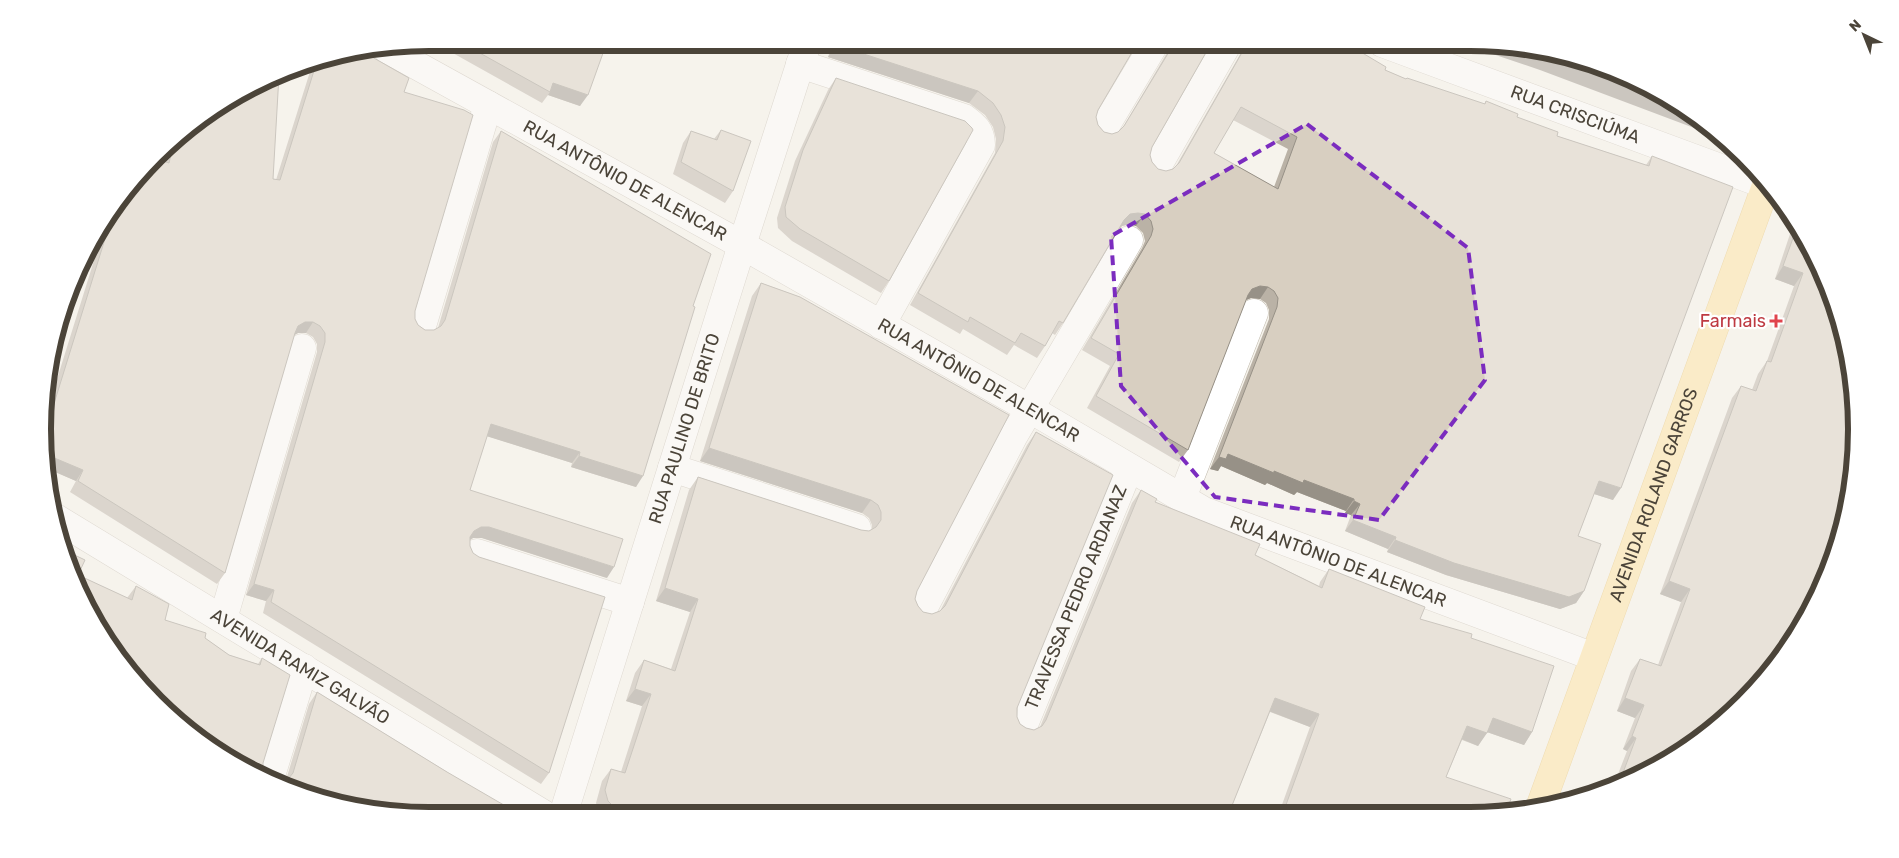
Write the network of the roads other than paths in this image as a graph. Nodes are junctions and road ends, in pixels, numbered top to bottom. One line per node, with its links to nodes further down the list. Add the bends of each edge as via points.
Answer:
1 (1151, 51): 7 (street)
2 (1223, 51): 8 (street)
3 (1406, 51): 9 (street, RUA CRISCIÚMA)
4 (393, 53): 6 (street, RUA ANTÔNIO DE ALENCAR)
5 (804, 53): 12 (street, RUA PAULINO DE BRITO); 14 (street, via 964,118 975,126 981,136 980,145)
6 (488, 104): 12 (street, RUA ANTÔNIO DE ALENCAR); 15 (street)
7 (1103, 130)
8 (1157, 167)
9 (1754, 180)
10 (1764, 192): 27 (main road, AVENIDA ROLAND GARROS)
11 (1129, 240): 17 (street)
12 (742, 245): 14 (street, RUA ANTÔNIO DE ALENCAR); 18 (street, RUA PAULINO DE BRITO)
13 (1254, 313): 20 (street)
14 (881, 325): 17 (street, RUA ANTÔNIO DE ALENCAR)
15 (422, 326)
16 (302, 348): 26 (street)
17 (1030, 409): 19 (street, RUA ANTÔNIO DE ALENCAR); 25 (street)
18 (672, 468): 22 (street); 24 (street, RUA PAULINO DE BRITO)
19 (1129, 468): 20 (street, RUA ANTÔNIO DE ALENCAR); 29 (street, TRAVESSA PEDRO ARDANAZ)
20 (1182, 498): 27 (street, RUA ANTÔNIO DE ALENCAR, via 1204,511)
21 (63, 522): 26 (street, AVENIDA RAMIZ GALVÃO)
22 (857, 528)
23 (478, 553): 24 (street)
24 (630, 602): 33 (street, RUA PAULINO DE BRITO)
25 (922, 612)
26 (223, 619): 28 (street, AVENIDA RAMIZ GALVÃO)
27 (1594, 657): 31 (main road, AVENIDA ROLAND GARROS)
28 (304, 668): 30 (street); 32 (street, AVENIDA RAMIZ GALVÃO)
29 (1023, 727)
30 (272, 773)
31 (1543, 799)
32 (532, 807)
33 (566, 807)

